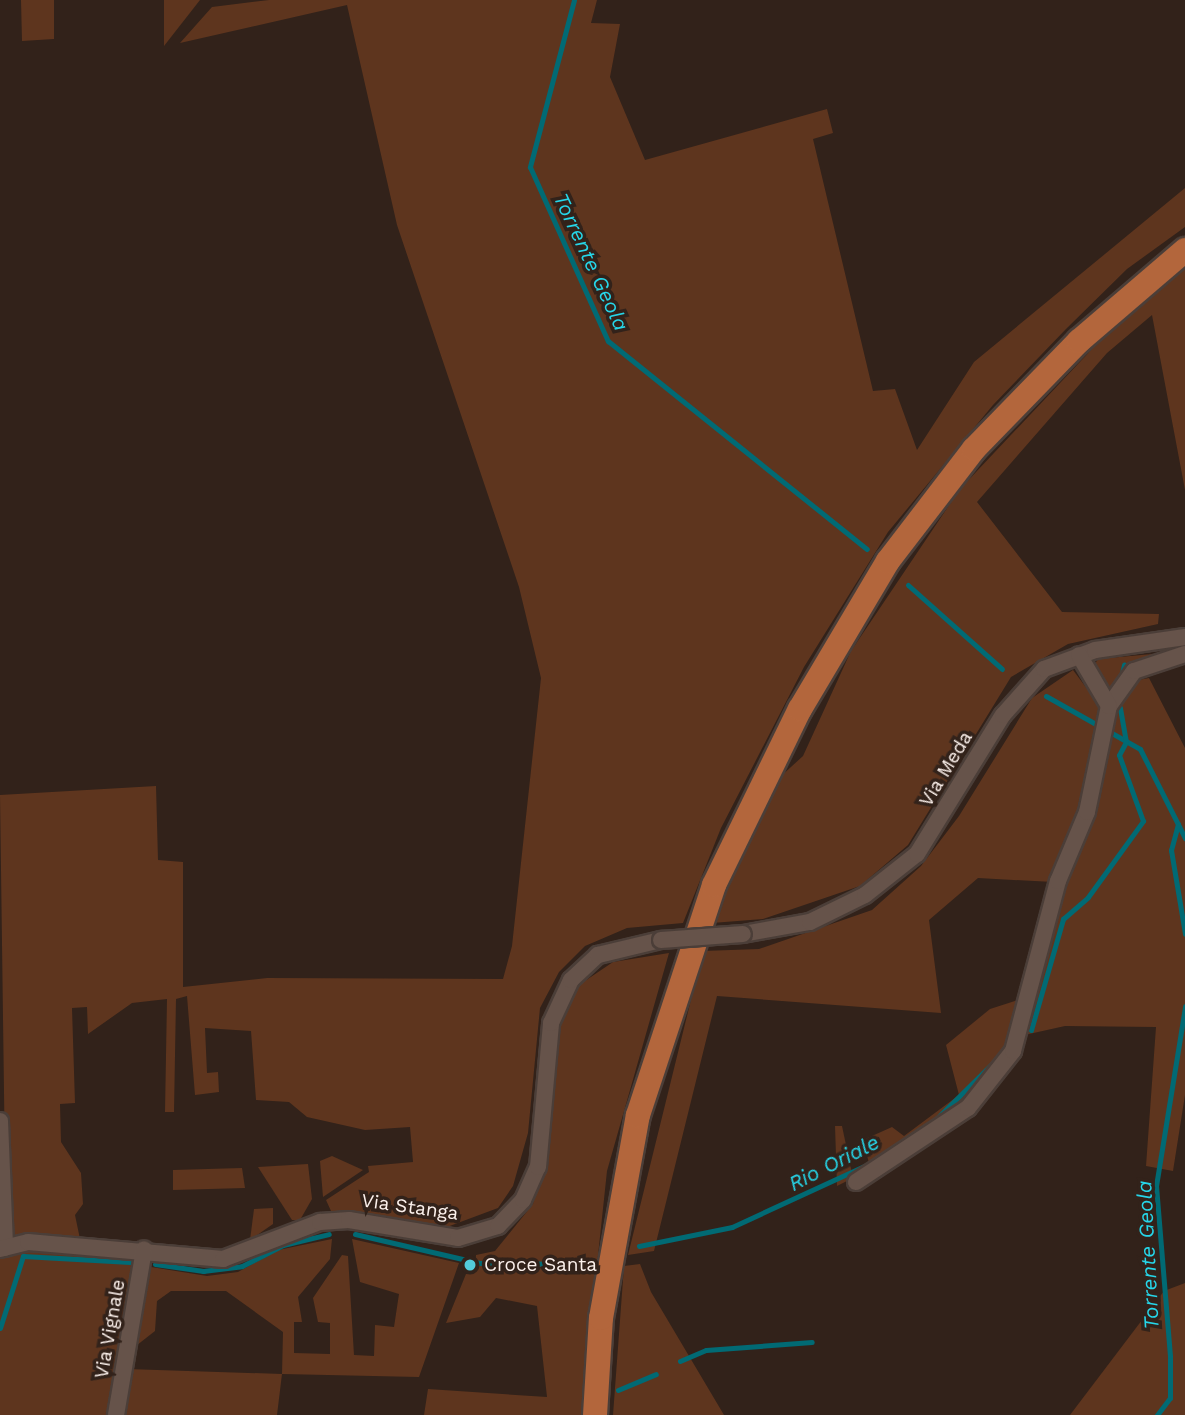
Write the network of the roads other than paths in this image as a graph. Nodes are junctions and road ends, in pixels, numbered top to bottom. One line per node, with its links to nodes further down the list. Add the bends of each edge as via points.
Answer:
1 (1185, 250): 12 (highway, via 1079,341 974,449 888,561 800,709 714,885 638,1115 601,1318)
2 (1185, 637): 3 (street, Via Meda)
3 (1079, 654): 5 (street); 6 (street, Via Meda, bridge, via 1044,669 1024,687 917,854 865,895 810,922 743,934)
4 (1185, 654): 5 (street, via 1134,671)
5 (1108, 713): 8 (street, via 1013,1051 968,1108)
6 (661, 940): 10 (street, Via Stanga, via 598,955 571,981 551,1023 538,1167 523,1200 498,1226 458,1238 349,1220 298,1228 223,1259)
7 (0, 1121): 9 (street)
8 (856, 1182)
9 (2, 1248): 10 (street, Via Stanga, via 28,1242)
10 (144, 1249): 11 (street, Via Vignale)
11 (116, 1415)
12 (595, 1415)

